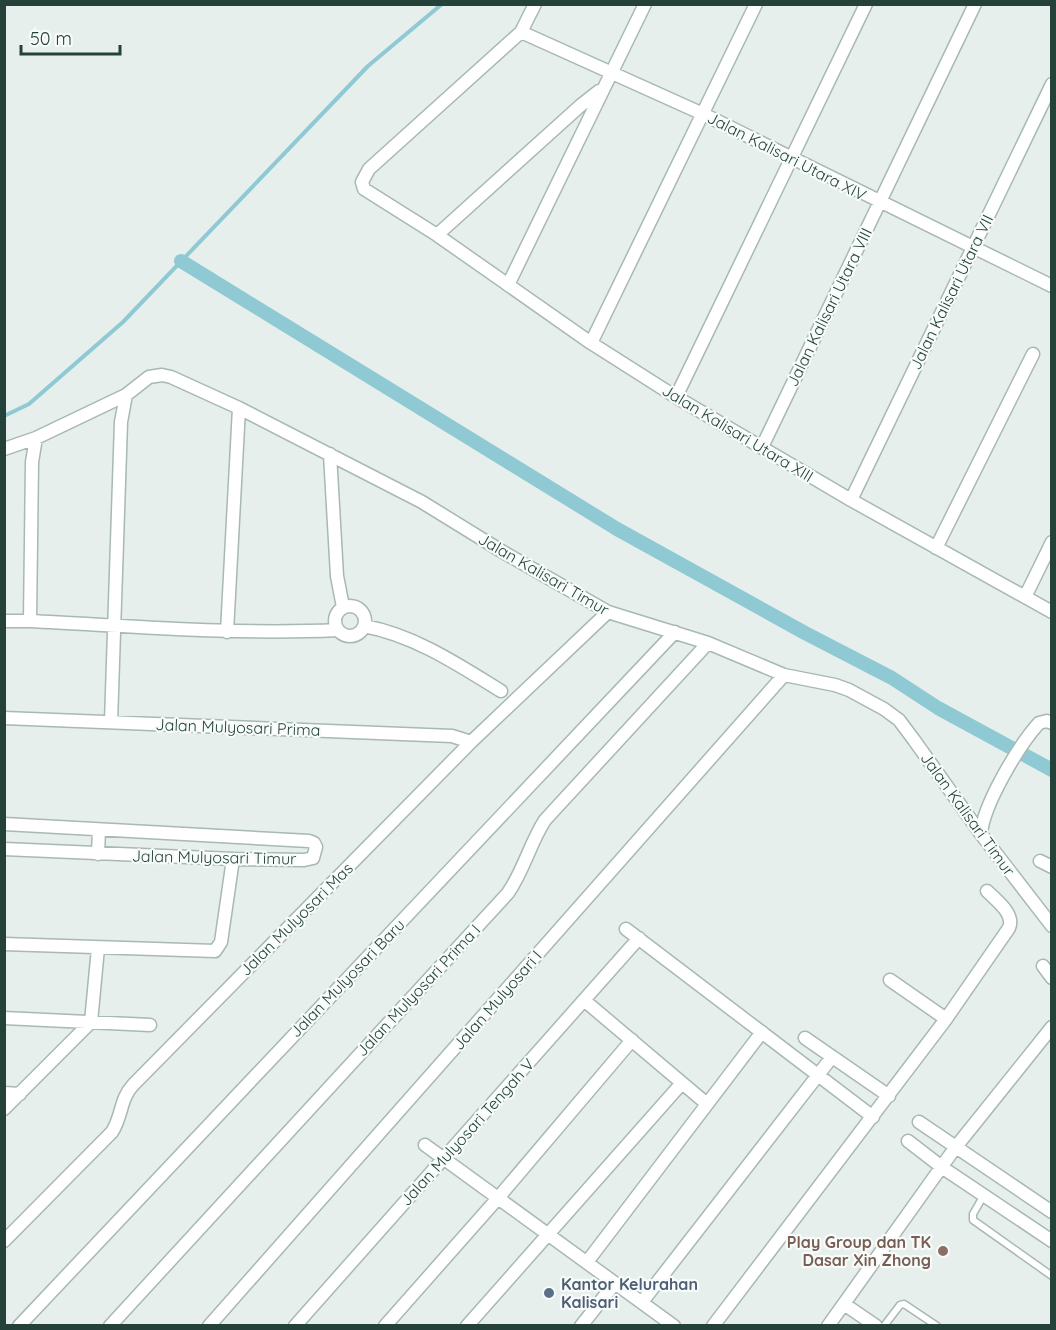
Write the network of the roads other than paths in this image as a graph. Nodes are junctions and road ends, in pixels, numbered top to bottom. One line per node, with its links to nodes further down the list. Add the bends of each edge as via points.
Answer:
1 (535, 4): 6 (street)
2 (645, 4): 7 (street)
3 (756, 4): 10 (street)
4 (866, 4): 11 (street)
5 (975, 4): 12 (street, Jalan Kalisari Utara VIII)
6 (521, 32): 7 (street, Jalan Kalisari Utara XIV); 13 (street, Jalan Kalisari Utara XIII, via 366,174 362,184 367,192)
7 (611, 73): 9 (street); 10 (street, Jalan Kalisari Utara XIV)
8 (1052, 84): 14 (street, Jalan Kalisari Utara VII)
9 (603, 89): 13 (street); 15 (street)
10 (703, 114): 11 (street, Jalan Kalisari Utara XIV); 17 (street)
11 (791, 158): 12 (street, Jalan Kalisari Utara XIV); 20 (street)
12 (880, 202): 14 (street, Jalan Kalisari Utara XIV); 23 (street, Jalan Kalisari Utara VIII)
13 (437, 235): 15 (street, Jalan Kalisari Utara XIII)
14 (973, 247): 16 (street, Jalan Kalisari Utara XIV); 26 (street, Jalan Kalisari Utara VII)
15 (508, 285): 17 (street, Jalan Kalisari Utara XIII)
16 (1052, 286)
17 (591, 343): 20 (street, Jalan Kalisari Utara XIII)
18 (1033, 354): 28 (street)
19 (126, 395): 21 (street, Jalan Kalisari Timur, via 149,377 162,375); 22 (street, Jalan Kalisari Timur); 35 (street, via 121,422)
20 (676, 397): 23 (street, Jalan Kalisari Utara XIII)
21 (239, 408): 25 (street, Jalan Kalisari Timur); 38 (street)
22 (36, 438): 24 (street, Jalan Kalisari Timur); 34 (street, via 32,462)
23 (762, 447): 26 (street, Jalan Kalisari Utara XIII)
24 (4, 449)
25 (330, 460): 30 (street, via 337,576); 31 (street, Jalan Kalisari Timur, via 423,502)
26 (851, 500): 28 (street, Jalan Kalisari Utara XIII)
27 (1052, 542): 29 (street)
28 (936, 548): 29 (street, Jalan Kalisari Utara XIII)
29 (1025, 597): 32 (street, Jalan Kalisari Utara XIII)
30 (343, 607): 36 (street, via 352,605 360,609 365,617); 37 (street, via 334,620)
31 (608, 612): 39 (street, Jalan Kalisari Timur); 46 (street, Jalan Mulyosari Mas)
32 (1052, 612)
33 (4, 621): 34 (street)
34 (30, 621): 35 (street)
35 (115, 625): 38 (street); 44 (street)
36 (364, 626): 37 (street, via 352,636); 42 (street, via 387,630 453,661)
37 (338, 630): 38 (street)
38 (227, 632)
39 (675, 632): 40 (street, Jalan Kalisari Timur); 99 (street, Jalan Mulyosari Baru)
40 (708, 643): 41 (street, Jalan Kalisari Timur); 100 (street, Jalan Mulyosari Prima I, via 545,820 508,893)
41 (784, 675): 49 (street, Jalan Kalisari Timur, via 849,690 891,714); 101 (street, Jalan Mulyosari I)
42 (501, 691)
43 (4, 718): 44 (street, Jalan Mulyosari Prima)
44 (111, 722): 46 (street, Jalan Mulyosari Prima, via 452,736)
45 (1051, 723): 49 (street, via 1039,723 1024,743 986,810)
46 (471, 742): 92 (street, Jalan Mulyosari Mas, via 128,1090 112,1132)
47 (4, 824): 48 (street, Jalan Mulyosari Timur)
48 (99, 830): 51 (street); 52 (street, Jalan Mulyosari Timur, via 309,841 316,848 311,859)
49 (981, 834): 56 (street, Jalan Kalisari Timur)
50 (4, 849): 51 (street, Jalan Mulyosari Timur)
51 (98, 854): 52 (street, Jalan Mulyosari Timur)
52 (233, 859): 60 (street, via 217,950)
53 (1040, 861): 54 (street)
54 (1052, 867)
55 (987, 891): 66 (street, via 1012,920)
56 (1052, 926)
57 (626, 929): 58 (street)
58 (639, 938): 64 (street, Jalan Mulyosari Tengah V); 70 (street)
59 (4, 944): 60 (street)
60 (98, 948): 67 (street)
61 (1043, 966): 62 (street)
62 (1052, 978)
63 (891, 980): 66 (street)
64 (585, 1001): 72 (street); 86 (street, Jalan Mulyosari Tengah V)
65 (4, 1018): 67 (street)
66 (946, 1019): 78 (street)
67 (91, 1022): 68 (street); 77 (street)
68 (150, 1025)
69 (1052, 1027): 85 (street)
70 (762, 1032): 74 (street); 79 (street)
71 (805, 1038): 73 (street)
72 (632, 1040): 75 (street); 89 (street)
73 (832, 1057): 74 (street); 78 (street)
74 (819, 1075): 81 (street); 97 (street)
75 (681, 1083): 79 (street); 91 (street)
76 (4, 1093): 77 (street)
77 (20, 1094): 80 (street)
78 (889, 1096): 81 (street)
79 (707, 1104): 94 (street)
80 (4, 1109)
81 (873, 1117): 107 (street)
82 (919, 1122): 85 (street)
83 (908, 1141): 87 (street)
84 (425, 1145): 86 (street)
85 (955, 1148): 87 (street); 90 (street)
86 (442, 1157): 89 (street); 102 (street, Jalan Mulyosari Tengah V)
87 (943, 1168): 88 (street); 98 (street)
88 (984, 1196): 93 (street); 95 (lane, via 973,1220)
89 (498, 1198): 91 (street); 103 (street)
90 (1051, 1210)
91 (547, 1233): 94 (street); 104 (street)
92 (4, 1240)
93 (1052, 1241)
94 (587, 1262): 96 (street)
95 (1052, 1276)
96 (615, 1283): 97 (street); 105 (street)
97 (642, 1302): 106 (street)
98 (844, 1304): 108 (street); 109 (street)
99 (19, 1326)
100 (110, 1326)
101 (209, 1326)
102 (295, 1326)
103 (385, 1326)
104 (467, 1326)
105 (581, 1326)
106 (674, 1326)
107 (713, 1326)
108 (828, 1326)
109 (876, 1326)
110 (884, 1326): 111 (lane, via 904,1304)
111 (938, 1326)

